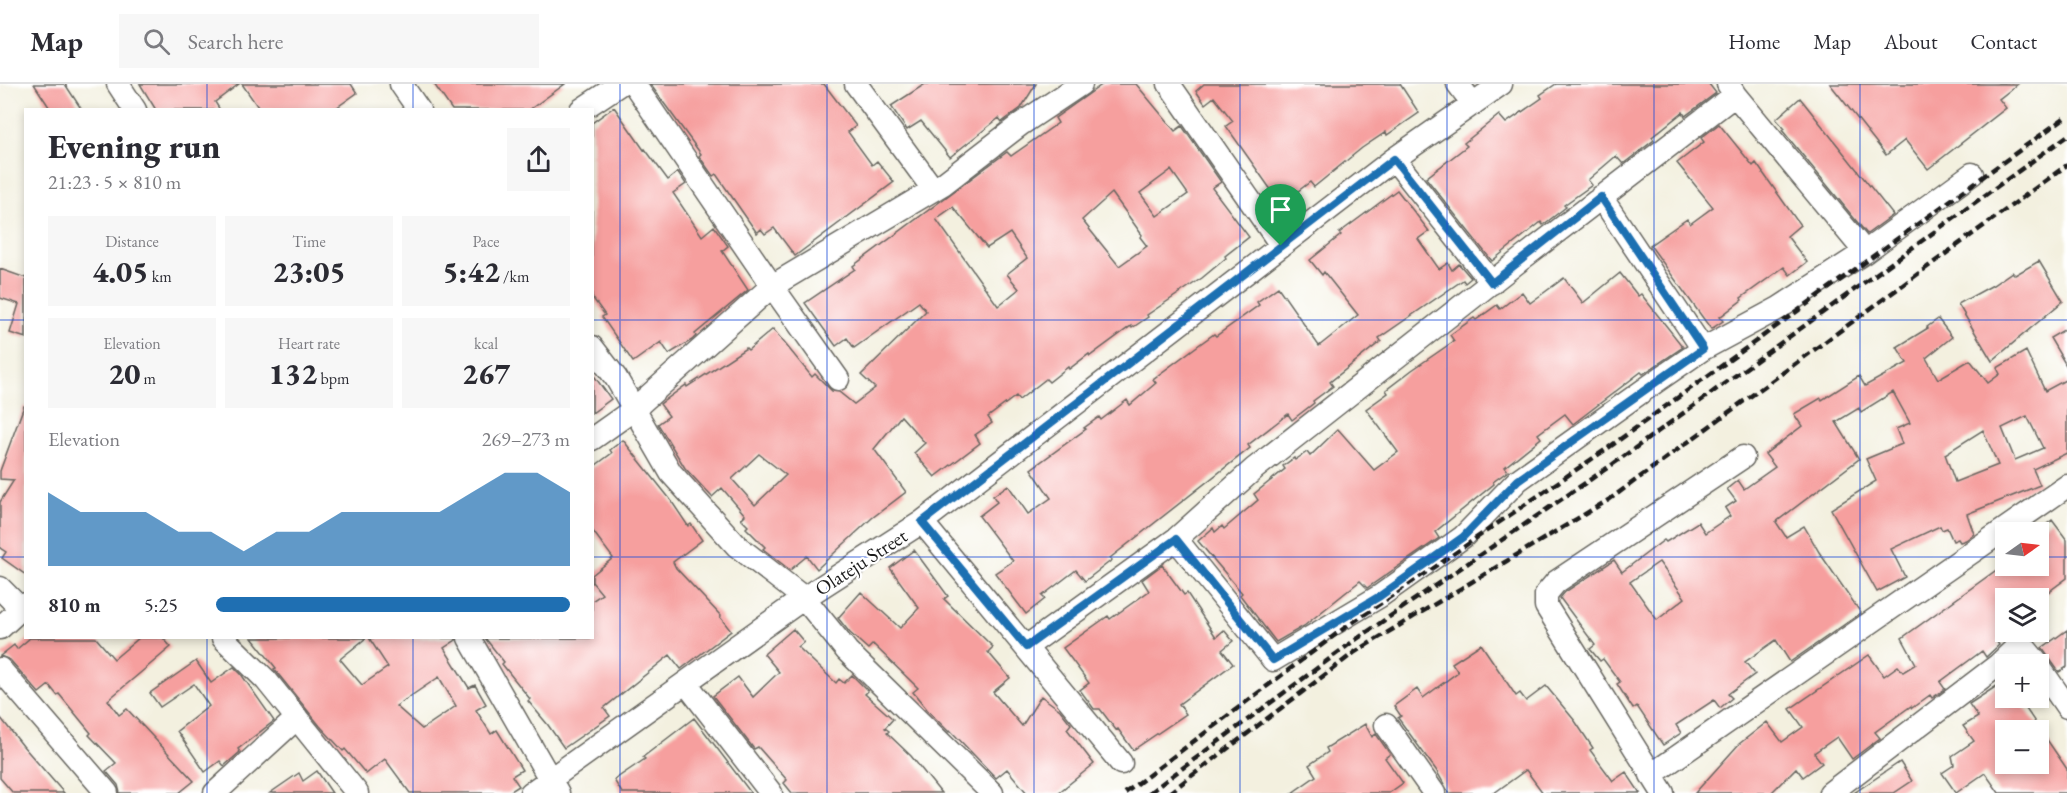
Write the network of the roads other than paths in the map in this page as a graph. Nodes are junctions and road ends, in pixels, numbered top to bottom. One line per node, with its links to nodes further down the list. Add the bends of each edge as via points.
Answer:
1 (118, 84): 12 (street)
2 (401, 84): 13 (street)
3 (620, 84): 14 (street)
4 (634, 84): 22 (street)
5 (856, 84): 17 (street)
6 (1081, 84): 17 (street)
7 (1169, 84): 19 (street)
8 (1458, 84): 11 (street)
9 (1501, 84): 11 (street, Olateju Street)
10 (1732, 89): 18 (street); 20 (street)
11 (1473, 104): 15 (street, Olateju Street)
12 (134, 108)
13 (418, 108)
14 (584, 108)
15 (1394, 159): 19 (street, Olateju Street); 21 (street)
16 (1972, 174): 20 (street)
17 (933, 189): 22 (street)
18 (1601, 197): 21 (street); 23 (street)
19 (1281, 246): 30 (street, Olateju Street)
20 (1865, 252): 23 (street, via 1779,308)
21 (1492, 283): 31 (street, via 1254,469)
22 (772, 286): 25 (street); 26 (street)
23 (1703, 349): 31 (street, via 1518,480 1463,537 1380,596 1273,660)
24 (594, 350): 26 (street, via 616,378)
25 (838, 379)
26 (633, 410): 27 (street); 33 (street, via 671,473 737,546)
27 (594, 438)
28 (1743, 457): 49 (street, via 1556,582 1546,594 1546,606)
29 (2067, 486): 49 (street)
30 (922, 522): 33 (street, Olateju Street); 38 (street)
31 (1176, 539): 38 (street)
32 (0, 588): 34 (street)
33 (804, 598): 44 (street, Olateju Street); 56 (street, via 847,651)
34 (23, 606): 35 (street)
35 (0, 628)
36 (223, 639): 46 (street, via 266,680)
37 (470, 639): 50 (street)
38 (1026, 647): 48 (street)
39 (2010, 654): 40 (street, via 2021,643)
40 (2030, 654)
41 (1995, 667): 58 (street)
42 (0, 669): 51 (street)
43 (2049, 681): 45 (street)
44 (686, 683): 50 (street, Olateju Street); 55 (street)
45 (2067, 707)
46 (297, 718): 52 (street); 53 (street)
47 (1386, 725): 57 (street)
48 (1121, 763)
49 (1657, 784)
50 (554, 786): 54 (street, Olateju Street)
51 (106, 793)
52 (215, 793)
53 (357, 793)
54 (531, 793)
55 (771, 793)
56 (992, 793)
57 (1434, 793)
58 (1830, 793)

